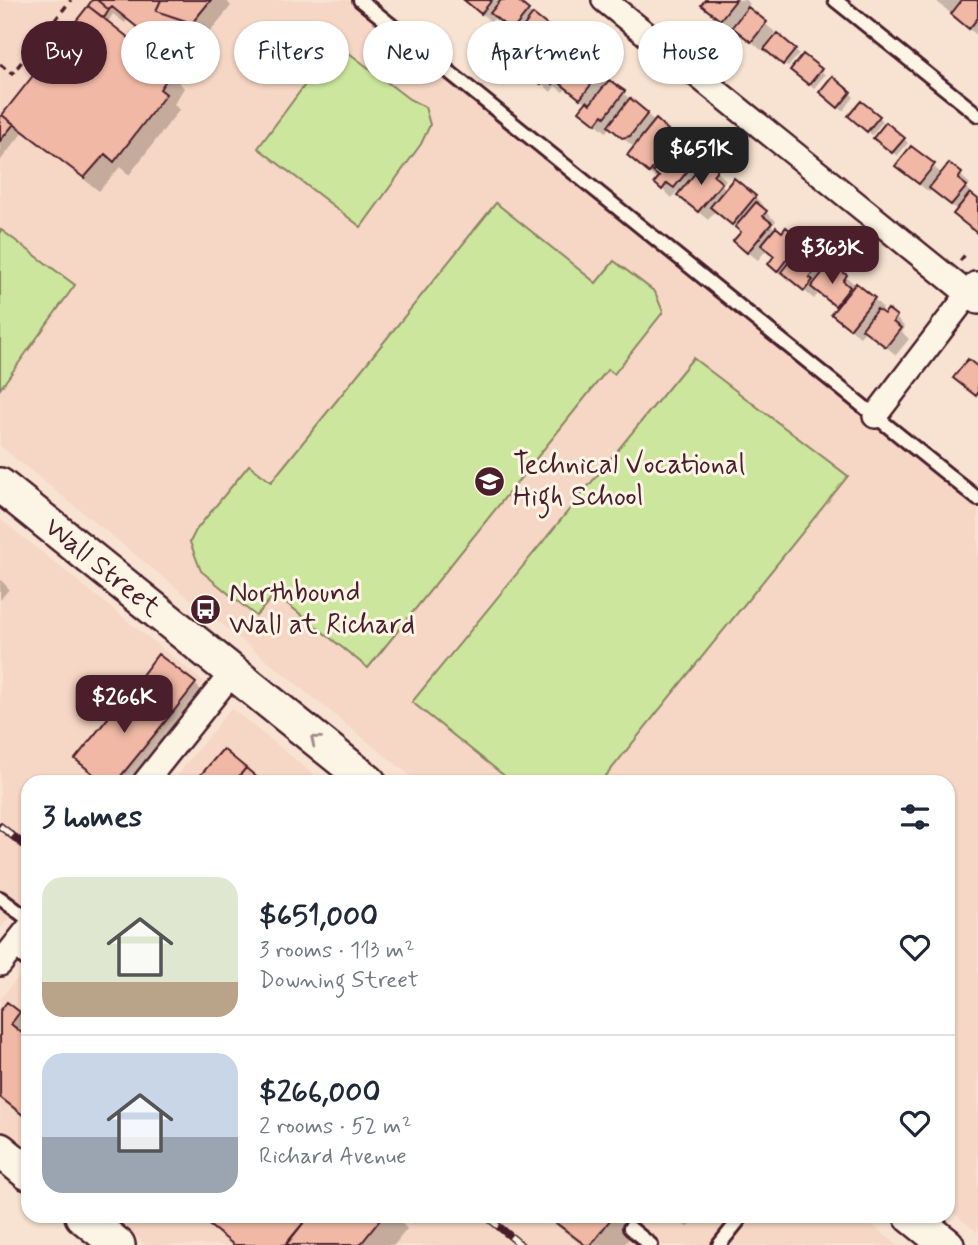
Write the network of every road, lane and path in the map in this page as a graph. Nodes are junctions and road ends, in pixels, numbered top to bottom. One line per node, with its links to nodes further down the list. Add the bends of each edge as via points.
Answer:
1 (71, 0): 5 (path, via 12,74)
2 (360, 0): 8 (lane)
3 (604, 0): 7 (street)
4 (835, 0): 6 (lane)
5 (0, 64)
6 (978, 115)
7 (975, 292): 8 (street)
8 (875, 415): 10 (lane)
9 (0, 485): 11 (main road, Wall Street)
10 (978, 499)
11 (232, 673): 12 (street); 13 (main road, Wall Street, one-way to 11)
12 (151, 775)
13 (360, 775)
14 (0, 898): 15 (lane)
15 (21, 914)
16 (92, 1223): 20 (main road)
17 (736, 1223): 22 (lane)
18 (920, 1223): 23 (main road)
19 (630, 1228): 21 (lane)
20 (118, 1245)
21 (651, 1245)
22 (719, 1245)
23 (947, 1245)

